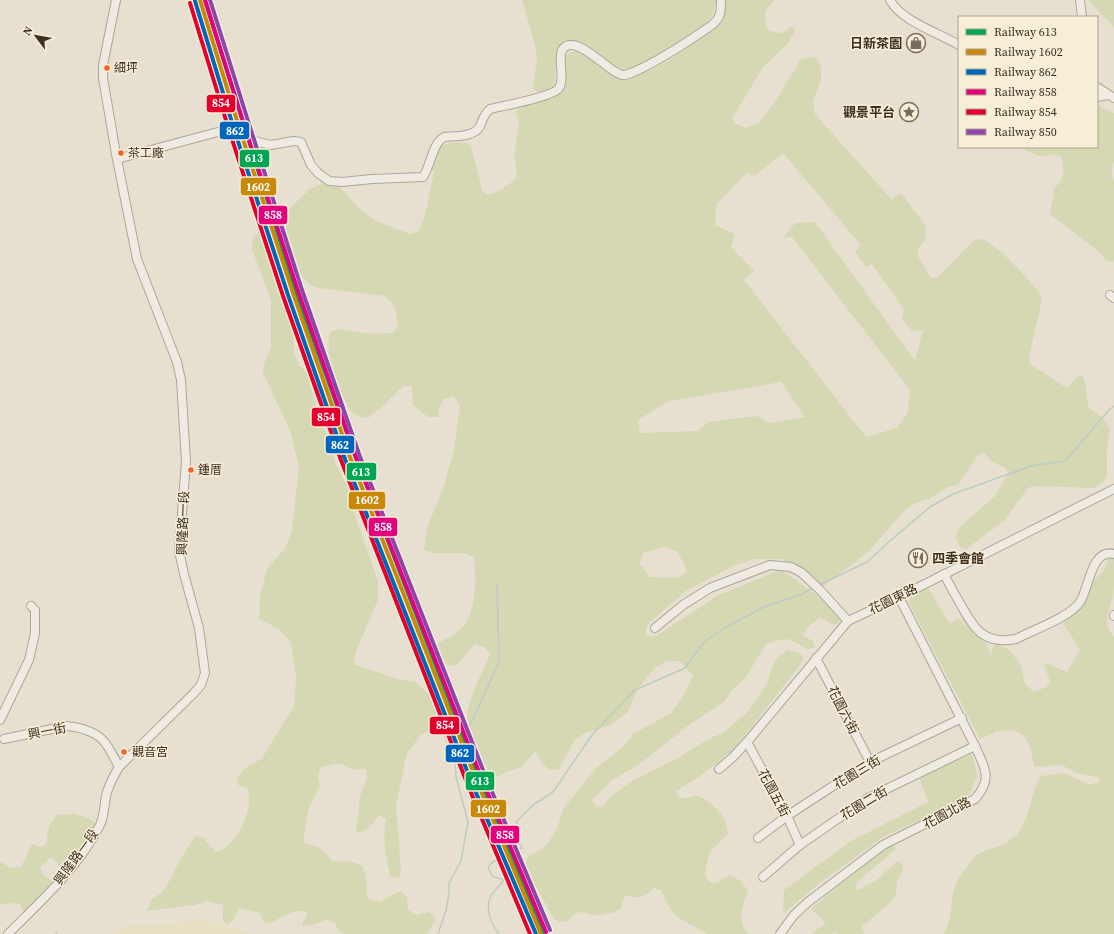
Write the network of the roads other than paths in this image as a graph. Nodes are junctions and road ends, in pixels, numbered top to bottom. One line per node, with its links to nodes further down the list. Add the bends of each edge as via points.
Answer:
1 (116, 0): 10 (street, 興隆路一段, via 103,65)
2 (721, 0): 10 (street, via 719,19 712,25 666,57 629,74 620,74 580,48 570,45 564,48 561,52 562,80 555,92 490,109 485,112 479,128 472,134 444,137 436,147 423,177 329,181 312,165 301,142 271,145 218,132)
3 (890, 0): 6 (street, via 920,26)
4 (1080, 0): 5 (street)
5 (1082, 16)
6 (958, 45)
7 (1098, 88): 8 (street)
8 (1111, 96): 9 (street)
9 (1098, 97)
10 (117, 159): 25 (street, 興隆路一段, via 137,260 177,362 181,380 186,462 179,550 199,628 205,673 201,685 194,693)
11 (1114, 489): 13 (street, 花園東路)
12 (1114, 554): 13 (street, via 1104,554 1100,557 1093,568 1081,601 1072,611 1016,639 1006,641 988,637 972,626)
13 (944, 574): 14 (street, 花園東路)
14 (899, 597): 16 (street, 花園東路); 19 (street, 花園北路)
15 (31, 606): 20 (street, via 34,610 35,633 29,660)
16 (848, 622): 17 (street, via 802,573 791,567 770,565 710,588 683,605); 18 (street, 花園東路)
17 (655, 628)
18 (816, 658): 22 (street, 花園東路); 24 (street, 花園六街)
19 (962, 718): 23 (street, 花園北路); 24 (street, 花園三街)
20 (0, 720)
21 (1, 740): 25 (street, 興一街, via 66,726 76,727 102,739)
22 (747, 742): 26 (street, 花園東路); 27 (street, 花園五街)
23 (976, 746): 29 (street, 花園二街, via 868,798); 32 (street, 花園北路, via 986,770 986,781 975,799 884,845 808,902)
24 (870, 762): 27 (street, 花園三街)
25 (119, 767): 31 (street, 興隆路一段, via 109,786 102,822 94,835 60,882)
26 (719, 769)
27 (787, 816): 28 (street, 花園三街); 29 (street, 花園五街)
28 (758, 838)
29 (800, 844): 30 (street, 花園二街)
30 (763, 877)
31 (8, 934)
32 (780, 934)

